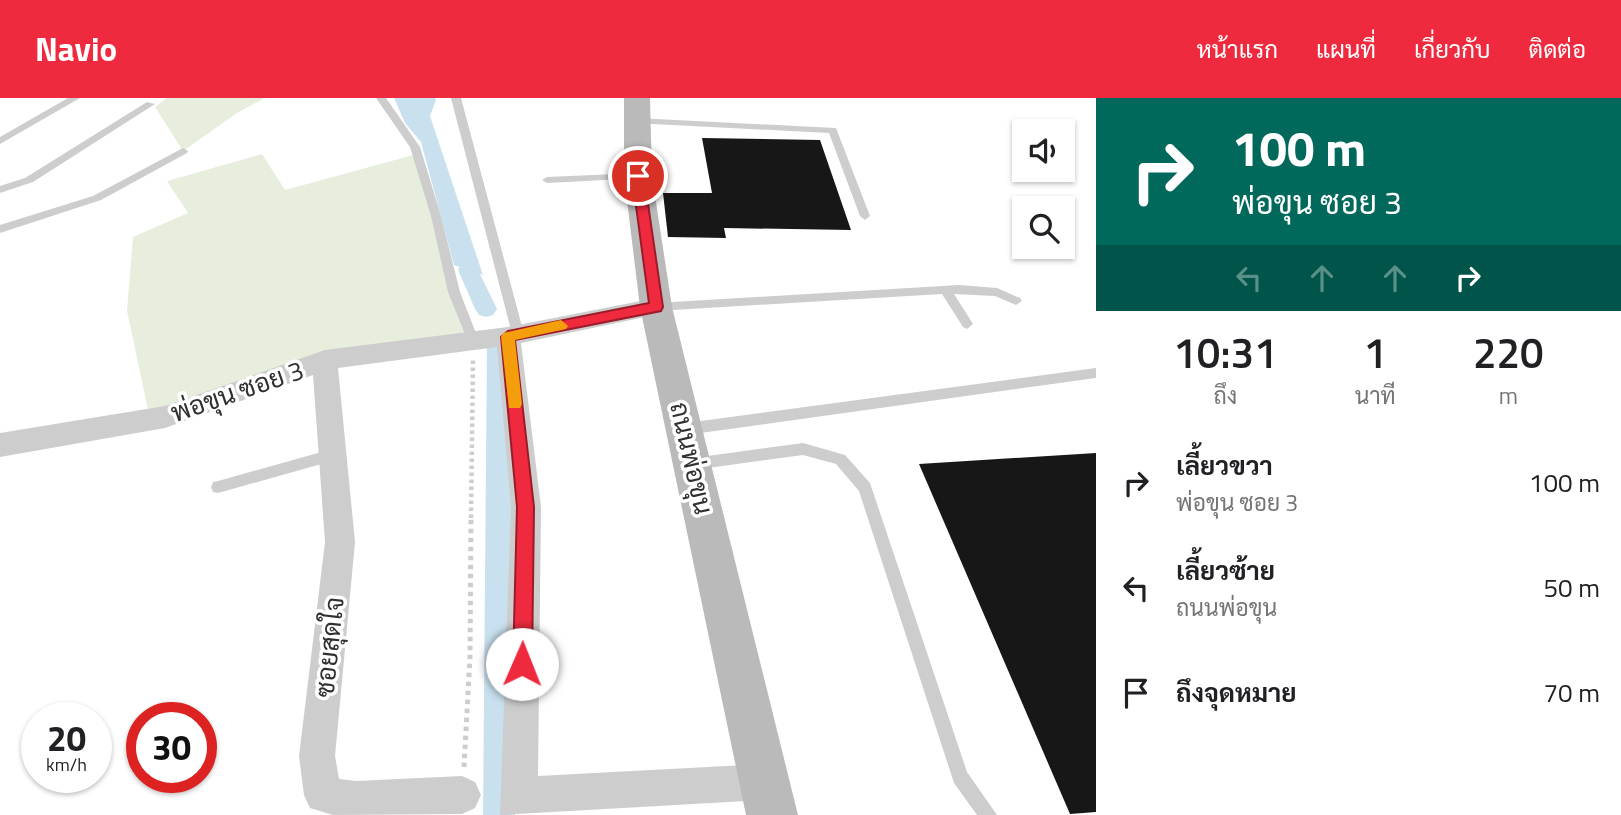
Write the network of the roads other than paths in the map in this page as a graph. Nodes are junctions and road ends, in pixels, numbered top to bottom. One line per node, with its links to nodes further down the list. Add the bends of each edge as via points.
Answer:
1 (75, 98): 6 (lane)
2 (382, 98): 18 (lane, via 415,147 454,292)
3 (456, 98): 17 (lane)
4 (150, 104): 10 (lane, via 29,180)
5 (637, 110): 8 (main road, ถนนพ่อขุน); 11 (lane, via 833,130)
6 (0, 141)
7 (183, 151): 12 (lane, via 97,198)
8 (638, 176): 9 (lane); 15 (main road, ถนนพ่อขุน)
9 (547, 180)
10 (0, 190)
11 (865, 216)
12 (0, 229)
13 (945, 290): 14 (lane, via 997,292); 15 (lane); 16 (lane)
14 (1016, 301)
15 (656, 307): 17 (street); 22 (main road, ถนนพ่อขุน)
16 (967, 324)
17 (513, 335): 18 (street, พ่อขุน ซอย 3); 27 (street, via 526,507)
18 (473, 341): 19 (street, พ่อขุน ซอย 3)
19 (325, 360): 21 (street, พ่อขุน ซอย 3, via 165,417); 23 (street, ซอยสุดใจ)
20 (1096, 373): 22 (lane)
21 (0, 445)
22 (689, 447): 26 (main road, ถนนพ่อขุน); 28 (lane, via 803,449 840,459 865,488 960,777)
23 (332, 455): 24 (lane); 25 (street, ซอยสุดใจ, via 340,542 317,756 323,795 356,800)
24 (218, 486)
25 (462, 795)
26 (768, 798): 27 (street)
27 (520, 805)
28 (988, 815)

